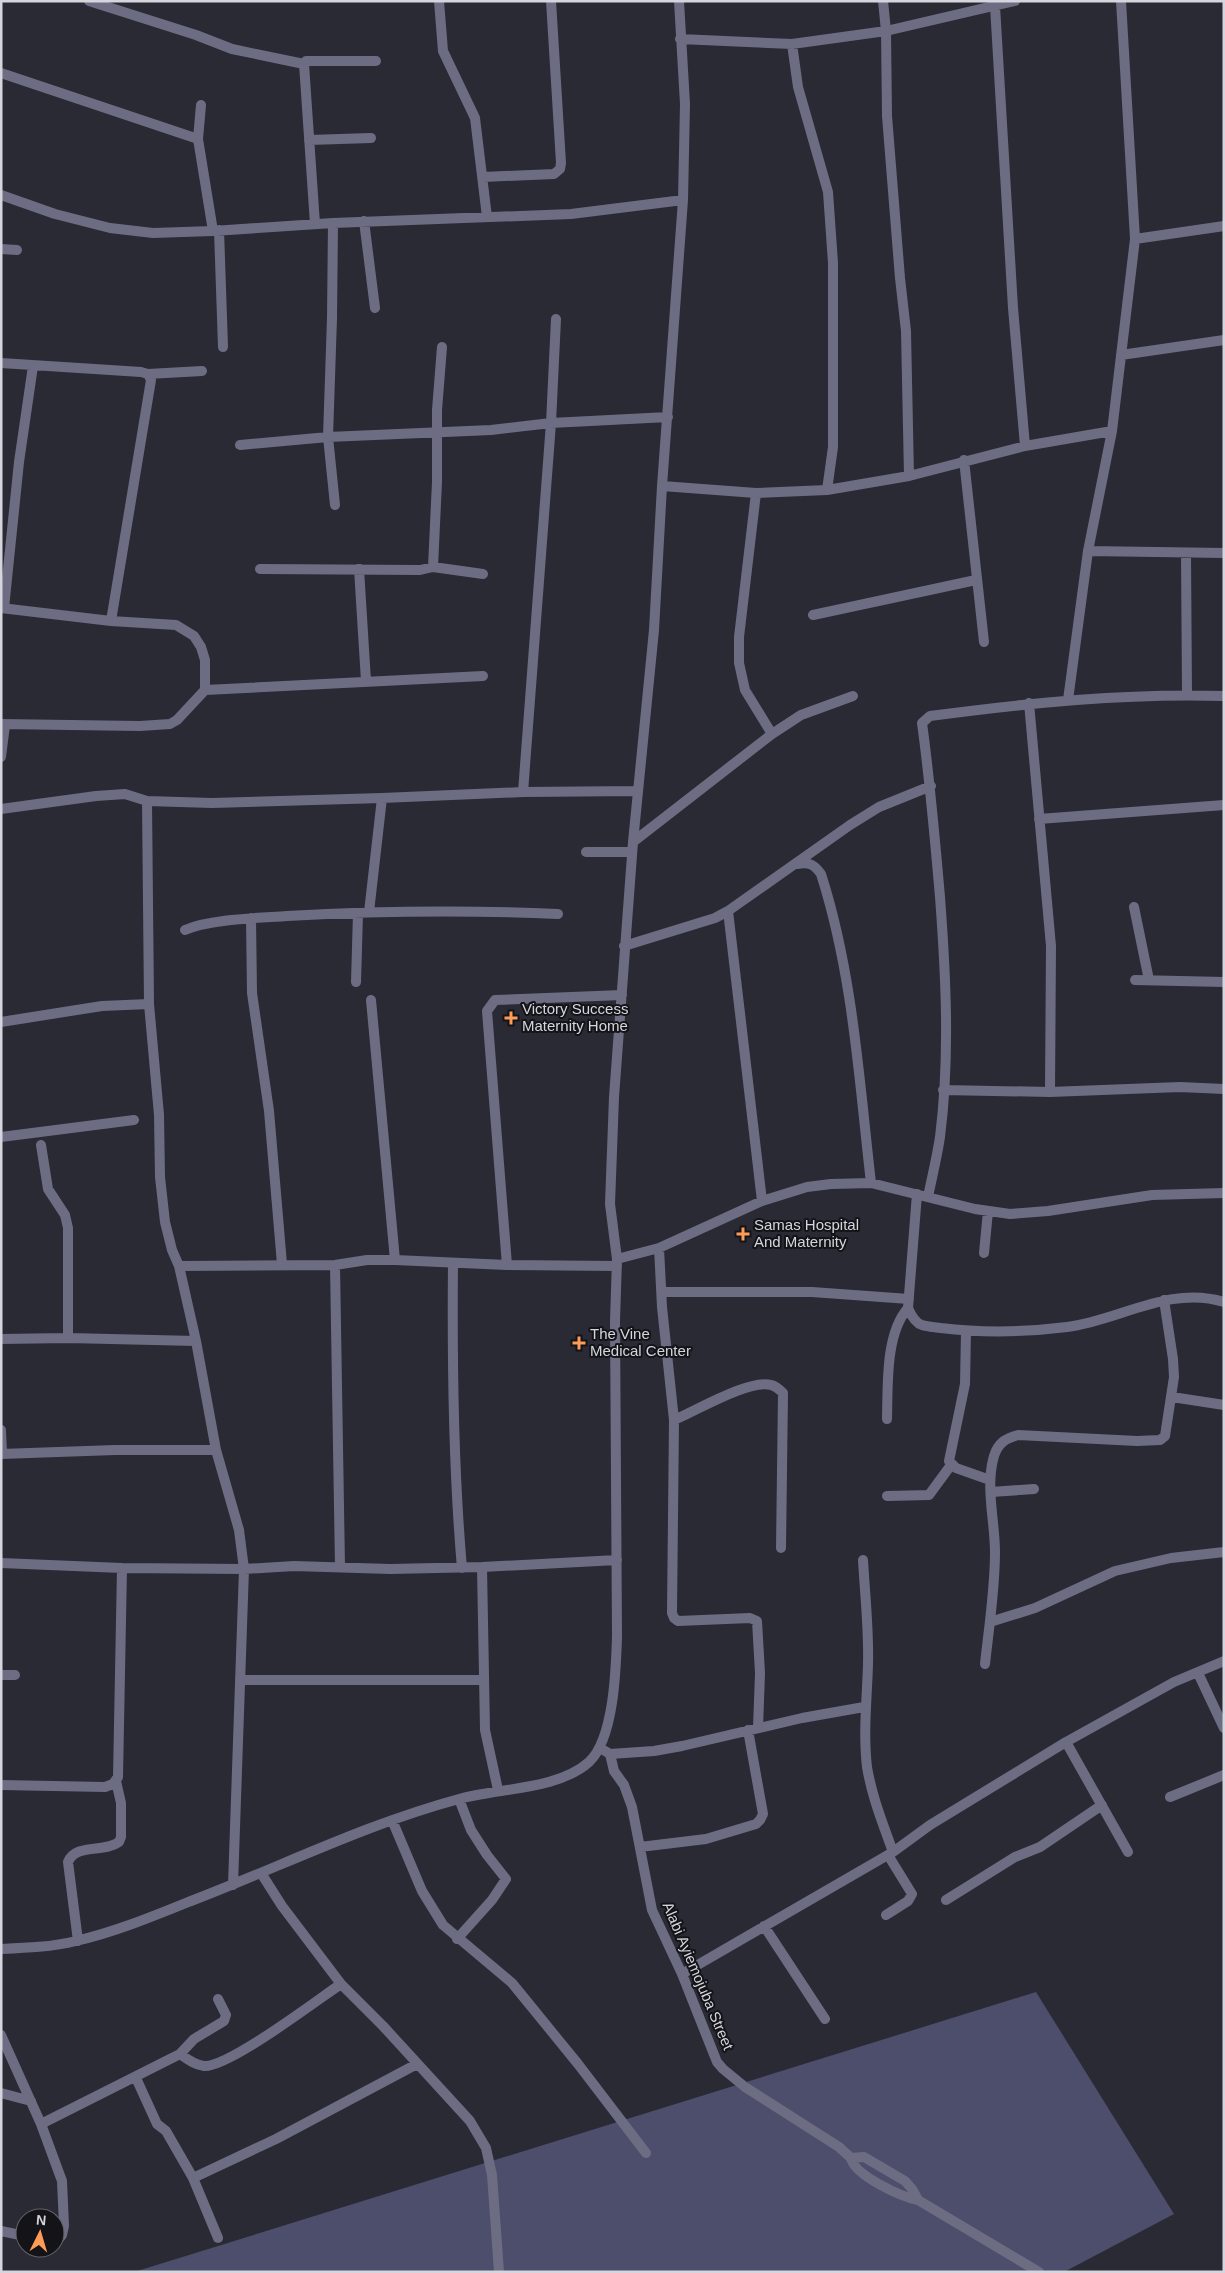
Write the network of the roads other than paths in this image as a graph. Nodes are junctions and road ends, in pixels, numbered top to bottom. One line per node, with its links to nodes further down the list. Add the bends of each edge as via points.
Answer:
1 (89, 1): 13 (street, via 232,49)
2 (439, 1): 19 (street, via 443,50 474,118)
3 (551, 1): 19 (street, via 560,169 554,174)
4 (679, 1): 10 (street)
5 (883, 1): 9 (street)
6 (1015, 1): 8 (street)
7 (1121, 1): 28 (street)
8 (994, 6): 9 (street); 47 (street)
9 (886, 31): 11 (street); 49 (street, via 887,116 906,332)
10 (680, 39): 11 (street); 21 (street, via 685,104)
11 (792, 44): 51 (street, via 798,86 828,192 832,262 833,447)
12 (376, 61): 13 (street, via 328,59 306,61)
13 (304, 64): 18 (street)
14 (1, 73): 17 (street)
15 (201, 104): 17 (street)
16 (372, 138): 18 (street)
17 (198, 139): 27 (street)
18 (309, 140): 25 (street)
19 (483, 177): 22 (street)
20 (1, 195): 27 (street, via 55,214 130,232)
21 (683, 200): 22 (street, via 572,214); 41 (street)
22 (487, 216): 23 (street)
23 (364, 222): 24 (street); 31 (street)
24 (333, 223): 25 (street); 45 (street)
25 (315, 224): 27 (street)
26 (1224, 226): 28 (street)
27 (216, 231): 34 (street)
28 (1135, 239): 36 (street)
29 (1, 249): 30 (street)
30 (17, 250)
31 (375, 308)
32 (556, 320): 42 (street)
33 (1224, 340): 36 (street)
34 (223, 347)
35 (442, 348): 43 (street)
36 (1121, 355): 44 (street)
37 (1, 363): 38 (street)
38 (33, 366): 40 (street); 62 (street)
39 (202, 371): 40 (street)
40 (148, 374): 64 (street, via 152,386)
41 (668, 417): 42 (street); 50 (street)
42 (551, 423): 43 (street, via 492,430); 79 (street)
43 (437, 431): 45 (street); 57 (street)
44 (1112, 431): 47 (street); 54 (street)
45 (328, 437): 46 (street); 53 (street)
46 (240, 445)
47 (1025, 446): 48 (street)
48 (964, 460): 49 (street); 61 (street)
49 (909, 476): 51 (street)
50 (662, 486): 52 (street); 78 (street, via 654,630)
51 (827, 490): 52 (street)
52 (756, 493): 75 (street, via 739,637 739,663 745,690)
53 (335, 506)
54 (1088, 551): 56 (street); 72 (street)
55 (1224, 552): 56 (street)
56 (1186, 553): 69 (street)
57 (434, 567): 59 (street, via 420,570); 60 (street)
58 (260, 568): 59 (street)
59 (360, 569): 67 (street)
60 (483, 574)
61 (976, 580): 63 (street); 65 (street)
62 (2, 608): 64 (street)
63 (813, 615)
64 (110, 621): 68 (street, via 176,625 194,636 205,660)
65 (984, 642)
66 (483, 676): 67 (street)
67 (366, 681): 68 (street)
68 (205, 690): 74 (street, via 170,724)
69 (1187, 695): 71 (street); 72 (street)
70 (853, 696): 75 (street, via 801,715)
71 (1224, 696)
72 (1068, 700): 73 (street)
73 (1028, 703): 77 (street, via 926,718 922,723); 84 (street)
74 (3, 725): 76 (street)
75 (772, 734): 85 (street)
76 (1, 757)
77 (931, 786): 87 (street, via 879,807); 105 (street, via 945,970)
78 (638, 791): 79 (street); 85 (street)
79 (523, 792): 80 (street)
80 (382, 798): 81 (street, via 212,803); 90 (street)
81 (147, 801): 83 (street, via 125,794); 102 (street)
82 (1224, 805): 84 (street)
83 (1, 809)
84 (1039, 819): 106 (street, via 1051,946)
85 (632, 847): 86 (street); 95 (street)
86 (586, 852)
87 (797, 864): 89 (street); 110 (street, via 806,862 821,874 841,947)
88 (1134, 907): 97 (street)
89 (728, 911): 95 (street); 114 (street)
90 (369, 912): 91 (street); 92 (street, via 483,910)
91 (358, 913): 93 (street); 98 (street)
92 (558, 914)
93 (251, 918): 94 (street); 121 (street, via 252,994 269,1111)
94 (185, 930)
95 (624, 946): 100 (street)
96 (1135, 980): 97 (street)
97 (1149, 980): 99 (street)
98 (356, 982)
99 (1224, 982)
100 (622, 995): 120 (street, via 610,1204); 123 (street, via 494,1000 487,1011)
101 (371, 1000): 118 (street)
102 (149, 1004): 103 (street, via 112,1004); 124 (street, via 165,1222)
103 (1, 1022)
104 (1224, 1089): 106 (street, via 1180,1087)
105 (943, 1090): 106 (street); 113 (street, via 940,1136)
106 (1050, 1092)
107 (134, 1120): 108 (street)
108 (1, 1136)
109 (41, 1145): 130 (street, via 48,1189 65,1215 68,1228)
110 (871, 1183): 112 (street); 114 (street, via 818,1185)
111 (1224, 1192): 115 (street, via 1152,1195 1028,1214)
112 (917, 1194): 113 (street); 128 (street)
113 (928, 1197): 115 (street)
114 (762, 1201): 116 (street)
115 (988, 1211): 117 (street)
116 (659, 1248): 120 (street); 125 (street)
117 (984, 1253)
118 (395, 1260): 119 (street); 122 (street)
119 (453, 1263): 123 (street); 153 (street, via 452,1394 455,1490)
120 (617, 1263): 123 (street); 147 (street)
121 (282, 1264): 122 (street); 124 (street)
122 (335, 1265): 150 (street)
123 (507, 1265)
124 (179, 1266): 132 (street)
125 (662, 1292): 128 (street, via 812,1292); 136 (street)
126 (1164, 1300): 127 (street, via 1188,1296); 129 (street, via 1068,1327); 133 (street, via 1173,1359)
127 (1224, 1302)
128 (908, 1304): 129 (street, via 914,1320 921,1325); 135 (street, via 894,1337 889,1366)
129 (966, 1331): 140 (street, via 965,1384 948,1457)
130 (68, 1338): 131 (street); 132 (street)
131 (1, 1339)
132 (196, 1341): 138 (street)
133 (1172, 1397): 134 (street); 141 (street, via 1165,1436 1160,1440 1018,1435 1002,1442 994,1456)
134 (1224, 1405)
135 (887, 1419)
136 (674, 1420): 145 (street, via 753,1386 770,1384 783,1393); 165 (street, via 672,1613 678,1621 756,1619 760,1673)
137 (1, 1430): 139 (street)
138 (216, 1450): 139 (street); 154 (street, via 239,1530)
139 (2, 1454)
140 (951, 1465): 141 (street); 144 (street, via 929,1495)
141 (990, 1480): 143 (street)
142 (1034, 1488): 143 (street)
143 (991, 1492): 155 (street, via 995,1552)
144 (887, 1496)
145 (781, 1548)
146 (1224, 1552): 155 (street, via 1171,1558 1115,1571 1035,1608)
147 (618, 1560): 151 (street); 167 (street, via 615,1684)
148 (863, 1560): 163 (street, via 868,1664)
149 (1, 1563): 152 (street)
150 (340, 1567): 153 (street); 154 (street)
151 (482, 1567): 153 (street); 162 (street)
152 (122, 1568): 154 (street); 170 (street, via 119,1769)
153 (462, 1568)
154 (244, 1569): 161 (street)
155 (990, 1622): 157 (street)
156 (1224, 1660): 158 (street)
157 (985, 1664)
158 (1198, 1673): 164 (street); 166 (street, via 1174,1682)
159 (1, 1675): 160 (street)
160 (15, 1675)
161 (240, 1680): 162 (street); 181 (street)
162 (483, 1680): 172 (street, via 485,1730)
163 (864, 1707): 165 (street); 179 (street, via 867,1767)
164 (1224, 1728)
165 (753, 1729): 168 (street, via 654,1751); 177 (street, via 760,1820 706,1839)
166 (1066, 1742): 175 (street); 179 (street)
167 (600, 1748): 168 (street); 172 (street, via 589,1762 557,1780)
168 (610, 1754): 177 (street, Alabi Ayiemojuba Street, via 614,1771 624,1785 632,1807)
169 (1224, 1776): 173 (street)
170 (116, 1781): 171 (street, via 104,1788); 186 (street, via 121,1803 119,1842 110,1848 78,1851 70,1856 68,1862)
171 (1, 1785)
172 (498, 1790): 174 (street)
173 (1170, 1796)
174 (459, 1798): 176 (street); 185 (street, via 471,1830 506,1879)
175 (1102, 1805): 178 (street); 182 (street, via 1040,1847 1014,1856)
176 (392, 1820): 180 (street); 185 (street, via 422,1890 443,1926)
177 (640, 1847): 188 (street, Alabi Ayiemojuba Street, via 652,1910)
178 (1128, 1852)
179 (891, 1853): 183 (street, via 912,1894 908,1901); 184 (street)
180 (261, 1873): 181 (street); 189 (street)
181 (234, 1885): 186 (street)
182 (946, 1900)
183 (886, 1915)
184 (764, 1926): 188 (street); 191 (street)
185 (457, 1939): 199 (street, via 512,1983)
186 (78, 1941): 187 (street)
187 (1, 1949)
188 (682, 1974): 200 (street, Alabi Ayiemojuba Street, via 713,2054 723,2069)
189 (341, 1984): 193 (street, via 267,2035 215,2065 198,2065); 194 (street)
190 (218, 1998): 193 (street, via 226,2015 224,2021 194,2039)
191 (825, 2019)
192 (1, 2034): 197 (street)
193 (180, 2054): 195 (street)
194 (417, 2064): 201 (street, via 276,2139); 207 (street, via 470,2122 486,2148 492,2175)
195 (136, 2078): 198 (street); 201 (street, via 157,2124 166,2131)
196 (1, 2093): 197 (street)
197 (31, 2101): 198 (street)
198 (41, 2124): 203 (street, via 62,2181)
199 (646, 2153)
200 (851, 2158): 202 (street, Alabi Ayiemojuba Street, via 855,2168 897,2194); 202 (street, via 864,2157 905,2181)
201 (193, 2178): 206 (street)
202 (918, 2200): 208 (street)
203 (63, 2208)
204 (1, 2230): 205 (street)
205 (15, 2234)
206 (218, 2238)
207 (499, 2272)
208 (1039, 2272)

